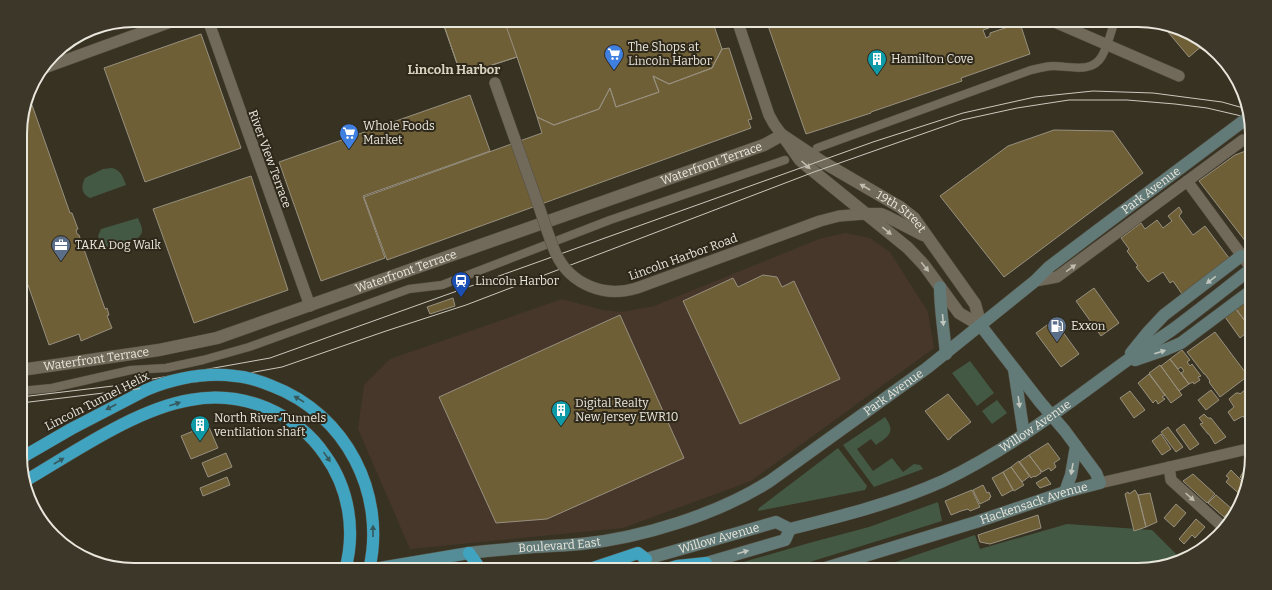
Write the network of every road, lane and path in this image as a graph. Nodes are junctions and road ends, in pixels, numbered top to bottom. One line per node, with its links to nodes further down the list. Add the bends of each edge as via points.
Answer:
1 (157, 27): 7 (street)
2 (210, 27): 24 (street, River View Terrace)
3 (739, 27): 11 (street, 19th Street, via 769,115)
4 (1067, 27): 6 (street)
5 (1113, 27): 6 (street)
6 (1107, 44): 8 (street); 13 (street, via 1102,56 1090,66 1050,66 1031,70)
7 (53, 65)
8 (1179, 76)
9 (495, 83): 16 (street, Lincoln Harbor Road, bridge, via 556,255 574,277 586,285 606,291 637,288 820,221 839,216)
10 (1244, 120): 21 (main road, Park Avenue, bridge, via 1049,267)
11 (782, 135): 16 (street, 19th Street, one-way to 16, via 800,160); 17 (street, 19th Street, one-way to 11, via 914,218 905,211); 24 (street, Waterfront Terrace, via 764,145)
12 (1243, 140): 15 (street, Park Avenue)
13 (817, 148)
14 (785, 160): 30 (street, via 610,220 442,285 409,290 241,349 166,368 131,370 52,388)
15 (1187, 181): 18 (street); 21 (street, Park Avenue, one-way to 15, via 1057,277)
16 (865, 214): 17 (street, via 888,216); 22 (street, 19th Street, one-way to 22, via 908,248)
17 (927, 237): 25 (street, 19th Street, via 975,304)
18 (1242, 256): 19 (street); 27 (main road, one-way to 27, via 1164,315)
19 (1245, 260)
20 (1245, 274): 27 (main road, Willow Avenue)
21 (1035, 281): 25 (main road, Park Avenue)
22 (940, 287): 25 (street, 19th Street, via 959,313); 26 (main road, one-way to 26)
23 (1245, 295): 27 (main road, one-way to 23, via 1181,343)
24 (310, 306): 29 (street, Waterfront Terrace, via 198,343)
25 (981, 326): 26 (main road, Park Avenue); 28 (main road, 19th Street)
26 (946, 354): 40 (main road, Park Avenue, via 770,481)
27 (1123, 364): 31 (main road, Willow Avenue)
28 (1014, 368): 31 (main road, 19th Street); 32 (main road, one-way to 32)
29 (27, 369)
30 (27, 390)
31 (1052, 416): 32 (main road, Willow Avenue); 33 (main road, 19th Street)
32 (1024, 435): 42 (main road, Willow Avenue, via 969,467 927,487 867,509)
33 (1076, 446): 38 (main road, 19th Street, via 1096,473); 39 (main road, one-way to 39)
34 (1245, 450): 36 (street, Hackensack Avenue)
35 (27, 455): 46 (highway, Lincoln Tunnel Helix, one-way to 35, bridge, via 374,534 372,508 365,480 353,454 335,430 315,410 290,394 261,382 211,374 172,380 111,407)
36 (1169, 467): 38 (street, Hackensack Avenue); 41 (street, one-way to 41, via 1171,480)
37 (30, 477): 45 (highway, one-way to 45, bridge, via 116,428 167,406 203,398 233,399 252,403 271,410 299,427 318,446 332,466 344,491 350,520)
38 (1100, 483): 39 (main road, Hackensack Avenue)
39 (1065, 492): 52 (main road, Hackensack Avenue)
40 (745, 496): 43 (main road, Boulevard East, via 691,518 628,537 582,544)
41 (1220, 524)
42 (790, 530): 44 (main road, Willow Avenue, via 776,522); 51 (main road, Willow Avenue, one-way to 42, via 785,540)
43 (469, 553): 47 (main road, Boulevard East); 48 (highway)
44 (646, 559): 49 (highway, via 638,553); 50 (main road)
45 (347, 563)
46 (370, 563)
47 (410, 563)
48 (476, 563)
49 (608, 563)
50 (644, 563)
51 (706, 563)
52 (842, 563)

